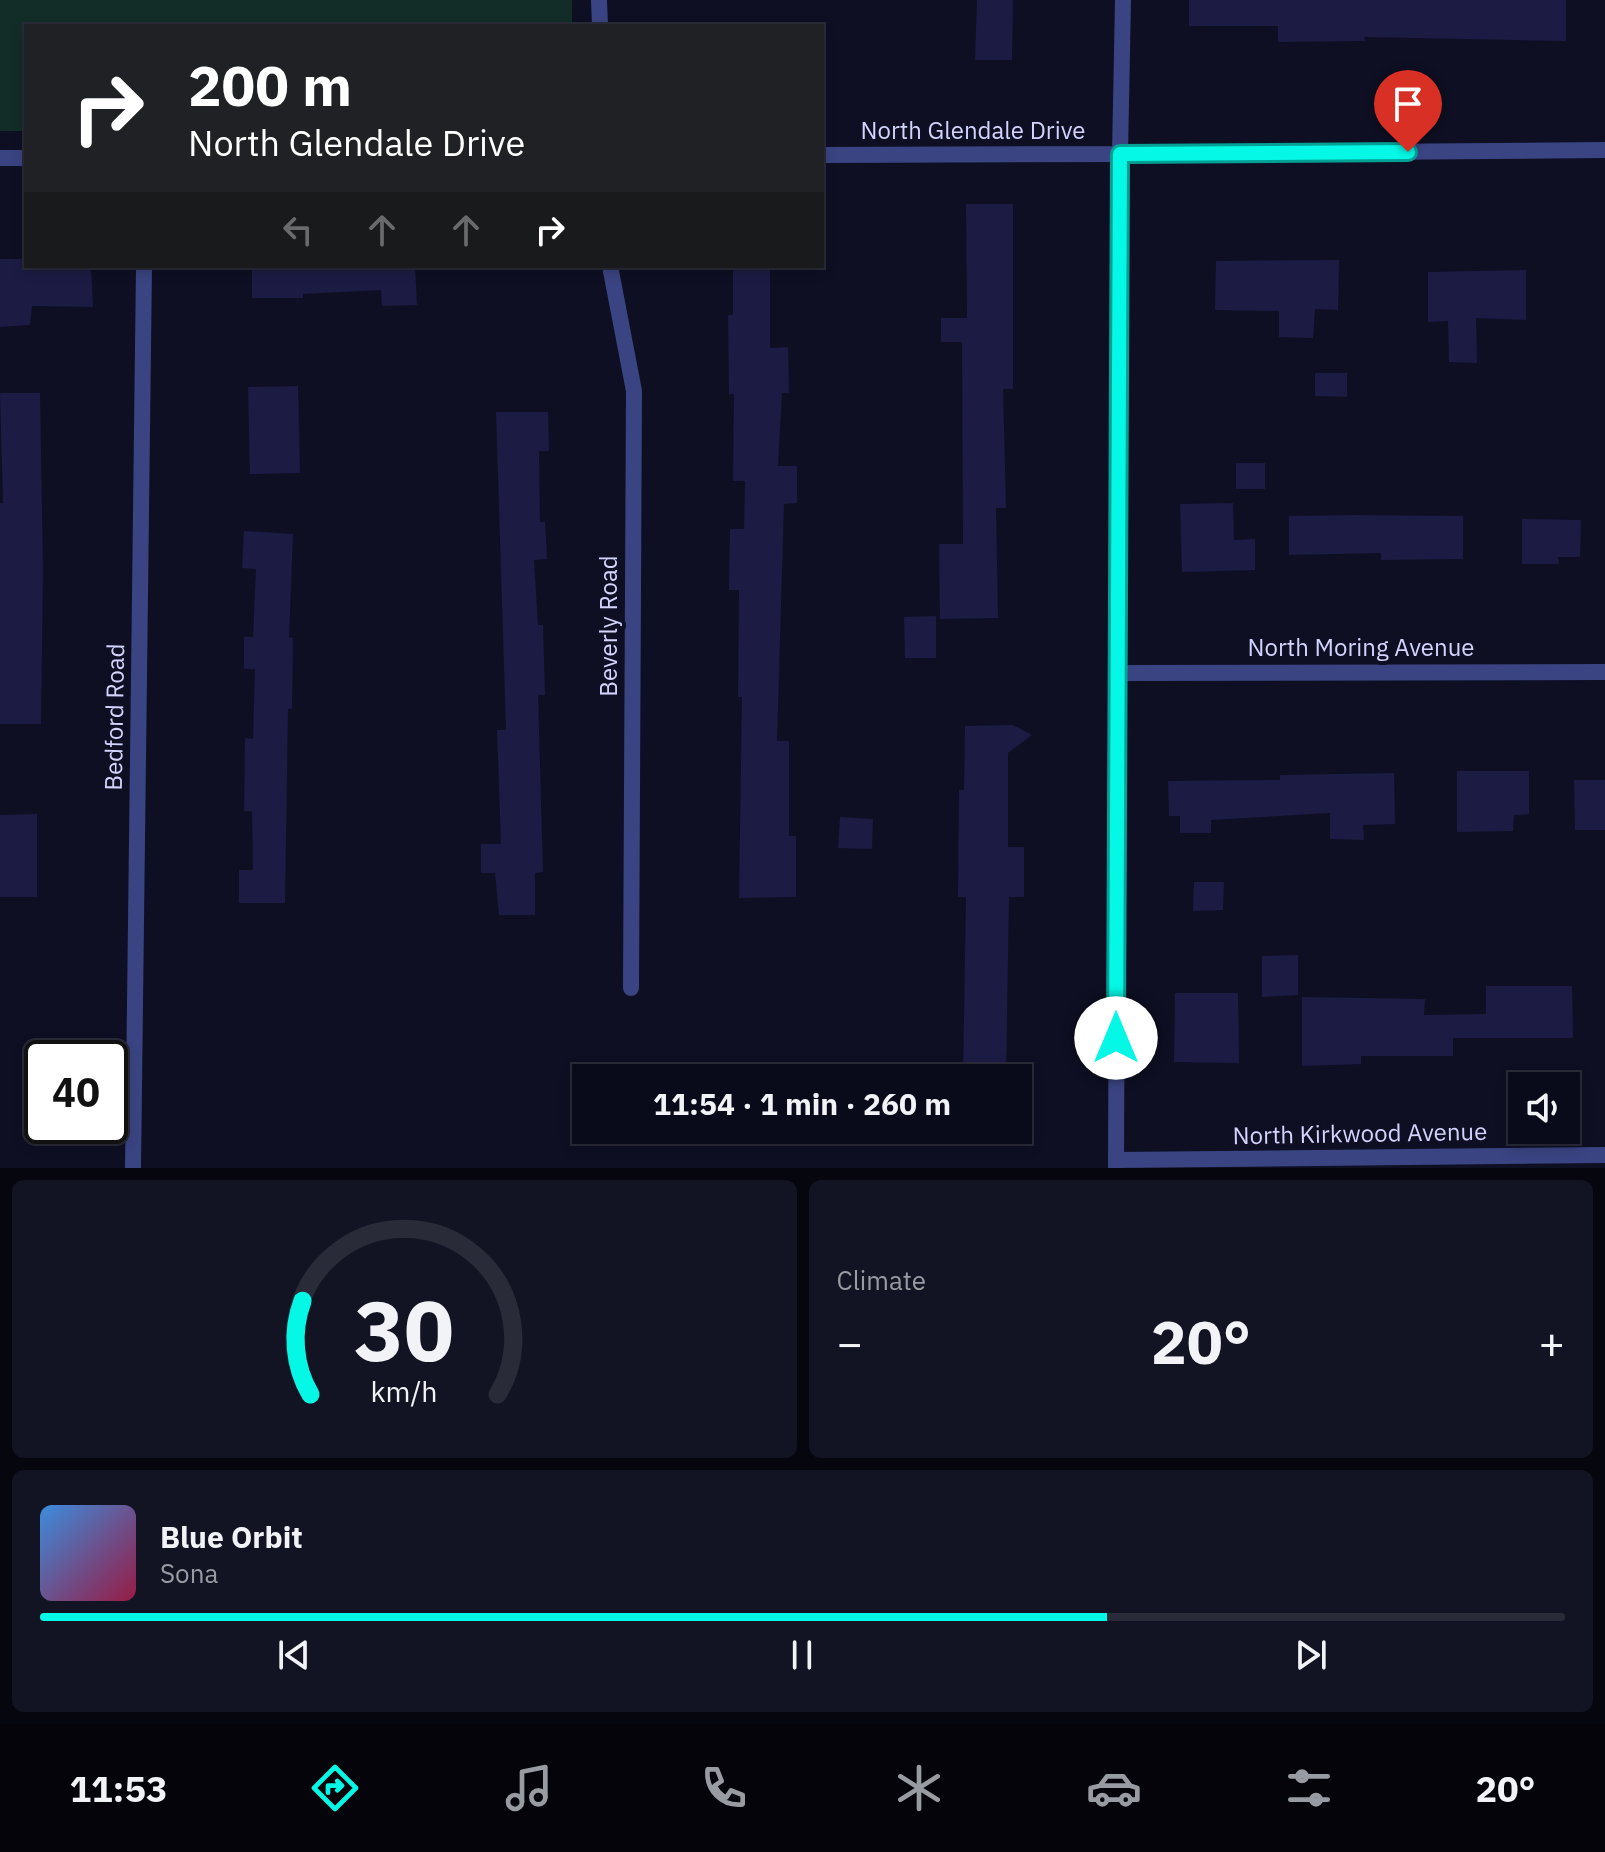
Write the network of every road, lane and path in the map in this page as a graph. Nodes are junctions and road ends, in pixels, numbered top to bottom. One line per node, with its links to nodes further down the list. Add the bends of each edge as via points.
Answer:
1 (599, 0): 3 (street)
2 (1123, 0): 5 (street)
3 (600, 24)
4 (1605, 150): 5 (street, North Glendale Drive)
5 (1120, 154): 6 (street, North Glendale Drive); 12 (street)
6 (824, 155)
7 (0, 158): 8 (street)
8 (24, 158)
9 (144, 268): 16 (street, Bedford Road)
10 (610, 268): 13 (street, Beverly Road, via 634,391)
11 (1605, 672): 12 (street, North Moring Avenue)
12 (1117, 673): 15 (street)
13 (631, 988)
14 (1605, 1155): 15 (street, North Kirkwood Avenue)
15 (1116, 1164)
16 (133, 1168)

